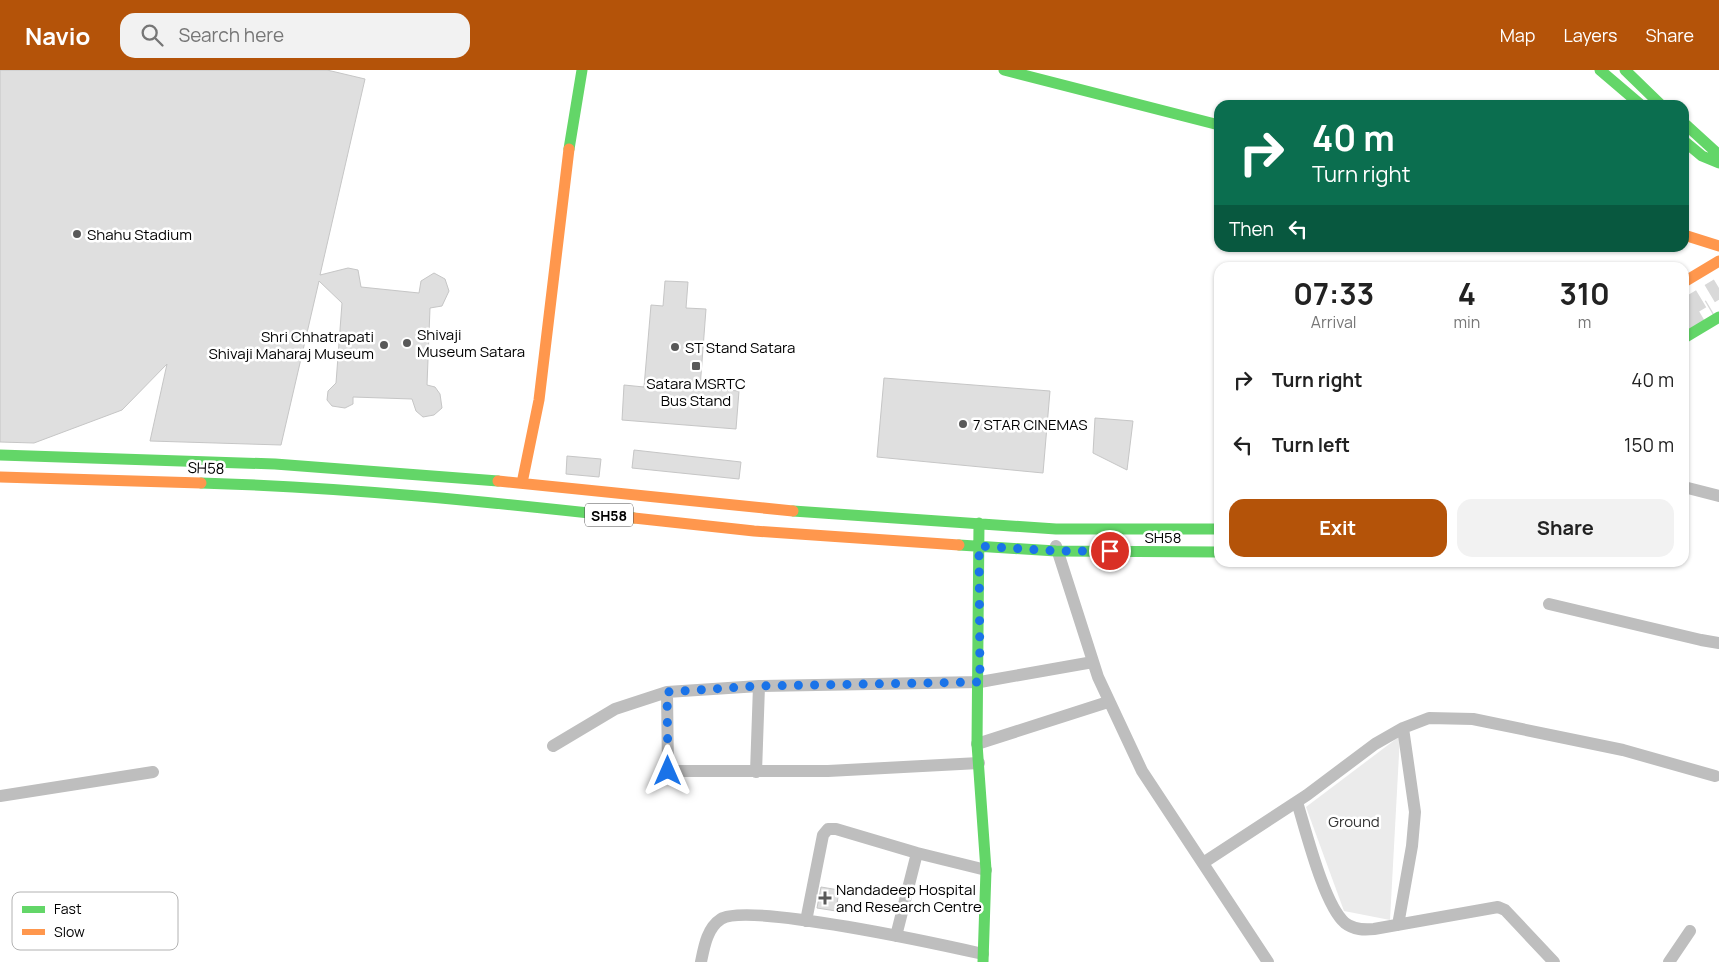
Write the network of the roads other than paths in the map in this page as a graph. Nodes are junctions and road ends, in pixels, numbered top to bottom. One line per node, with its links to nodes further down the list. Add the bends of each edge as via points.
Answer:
1 (582, 70): 22 (main road, via 569,148 539,400)
2 (1600, 70): 5 (main road)
3 (1626, 70): 6 (main road)
4 (1008, 71): 7 (main road)
5 (1635, 100)
6 (1656, 100)
7 (1214, 124)
8 (1689, 127): 10 (main road)
9 (1689, 145): 11 (main road, via 1702,156)
10 (1719, 156)
11 (1719, 163)
12 (1689, 237): 13 (main road)
13 (1719, 246)
14 (1719, 261): 15 (main road)
15 (1689, 279)
16 (1719, 318): 17 (main road)
17 (1689, 335)
18 (0, 455): 19 (main road, SH58 / SH58)
19 (177, 461): 21 (main road); 22 (main road, SH58 / SH58, via 275,464)
20 (0, 476): 21 (main road, SH58 / SH58)
21 (176, 482): 28 (main road, SH58 / SH58, via 274,485 476,500 754,530)
22 (522, 483): 25 (main road, SH58 / SH58, via 756,509)
23 (1689, 488): 24 (street)
24 (1719, 496)
25 (980, 523): 26 (main road, SH58 / SH58); 28 (main road)
26 (1056, 529): 27 (main road, SH58 / SH58); 29 (street)
27 (1214, 529)
28 (979, 546): 29 (main road, SH58 / SH58); 34 (main road)
29 (1056, 551): 30 (main road, SH58 / SH58); 33 (street)
30 (1214, 552)
31 (1549, 604): 32 (street)
32 (1719, 642)
33 (1093, 662): 34 (street); 37 (street)
34 (980, 682): 35 (street); 39 (main road)
35 (758, 686): 36 (street); 43 (street)
36 (667, 692): 40 (street, via 616,709); 43 (street, via 668,771)
37 (1108, 702): 39 (street); 48 (street, via 1142,771)
38 (1403, 728): 44 (street, via 1429,718 1472,719 1624,750); 46 (street, via 1375,744); 51 (street, via 1415,812)
39 (977, 744): 41 (main road)
40 (553, 746)
41 (979, 763): 43 (street); 49 (main road)
42 (153, 772): 45 (street)
43 (756, 772)
44 (1715, 776)
45 (0, 796)
46 (1297, 802): 48 (street); 51 (street, via 1330,903 1346,924 1359,930)
47 (917, 853): 49 (street); 50 (street, via 828,829 823,835); 53 (street)
48 (1203, 863): 56 (street)
49 (986, 870): 54 (main road)
50 (806, 921): 53 (street); 55 (street, via 762,914 722,918 711,928)
51 (1398, 925): 57 (street, via 1498,907 1505,910)
52 (1690, 931): 58 (street)
53 (896, 936): 54 (street)
54 (983, 958)
55 (701, 962)
56 (1268, 962)
57 (1554, 962)
58 (1670, 962)

